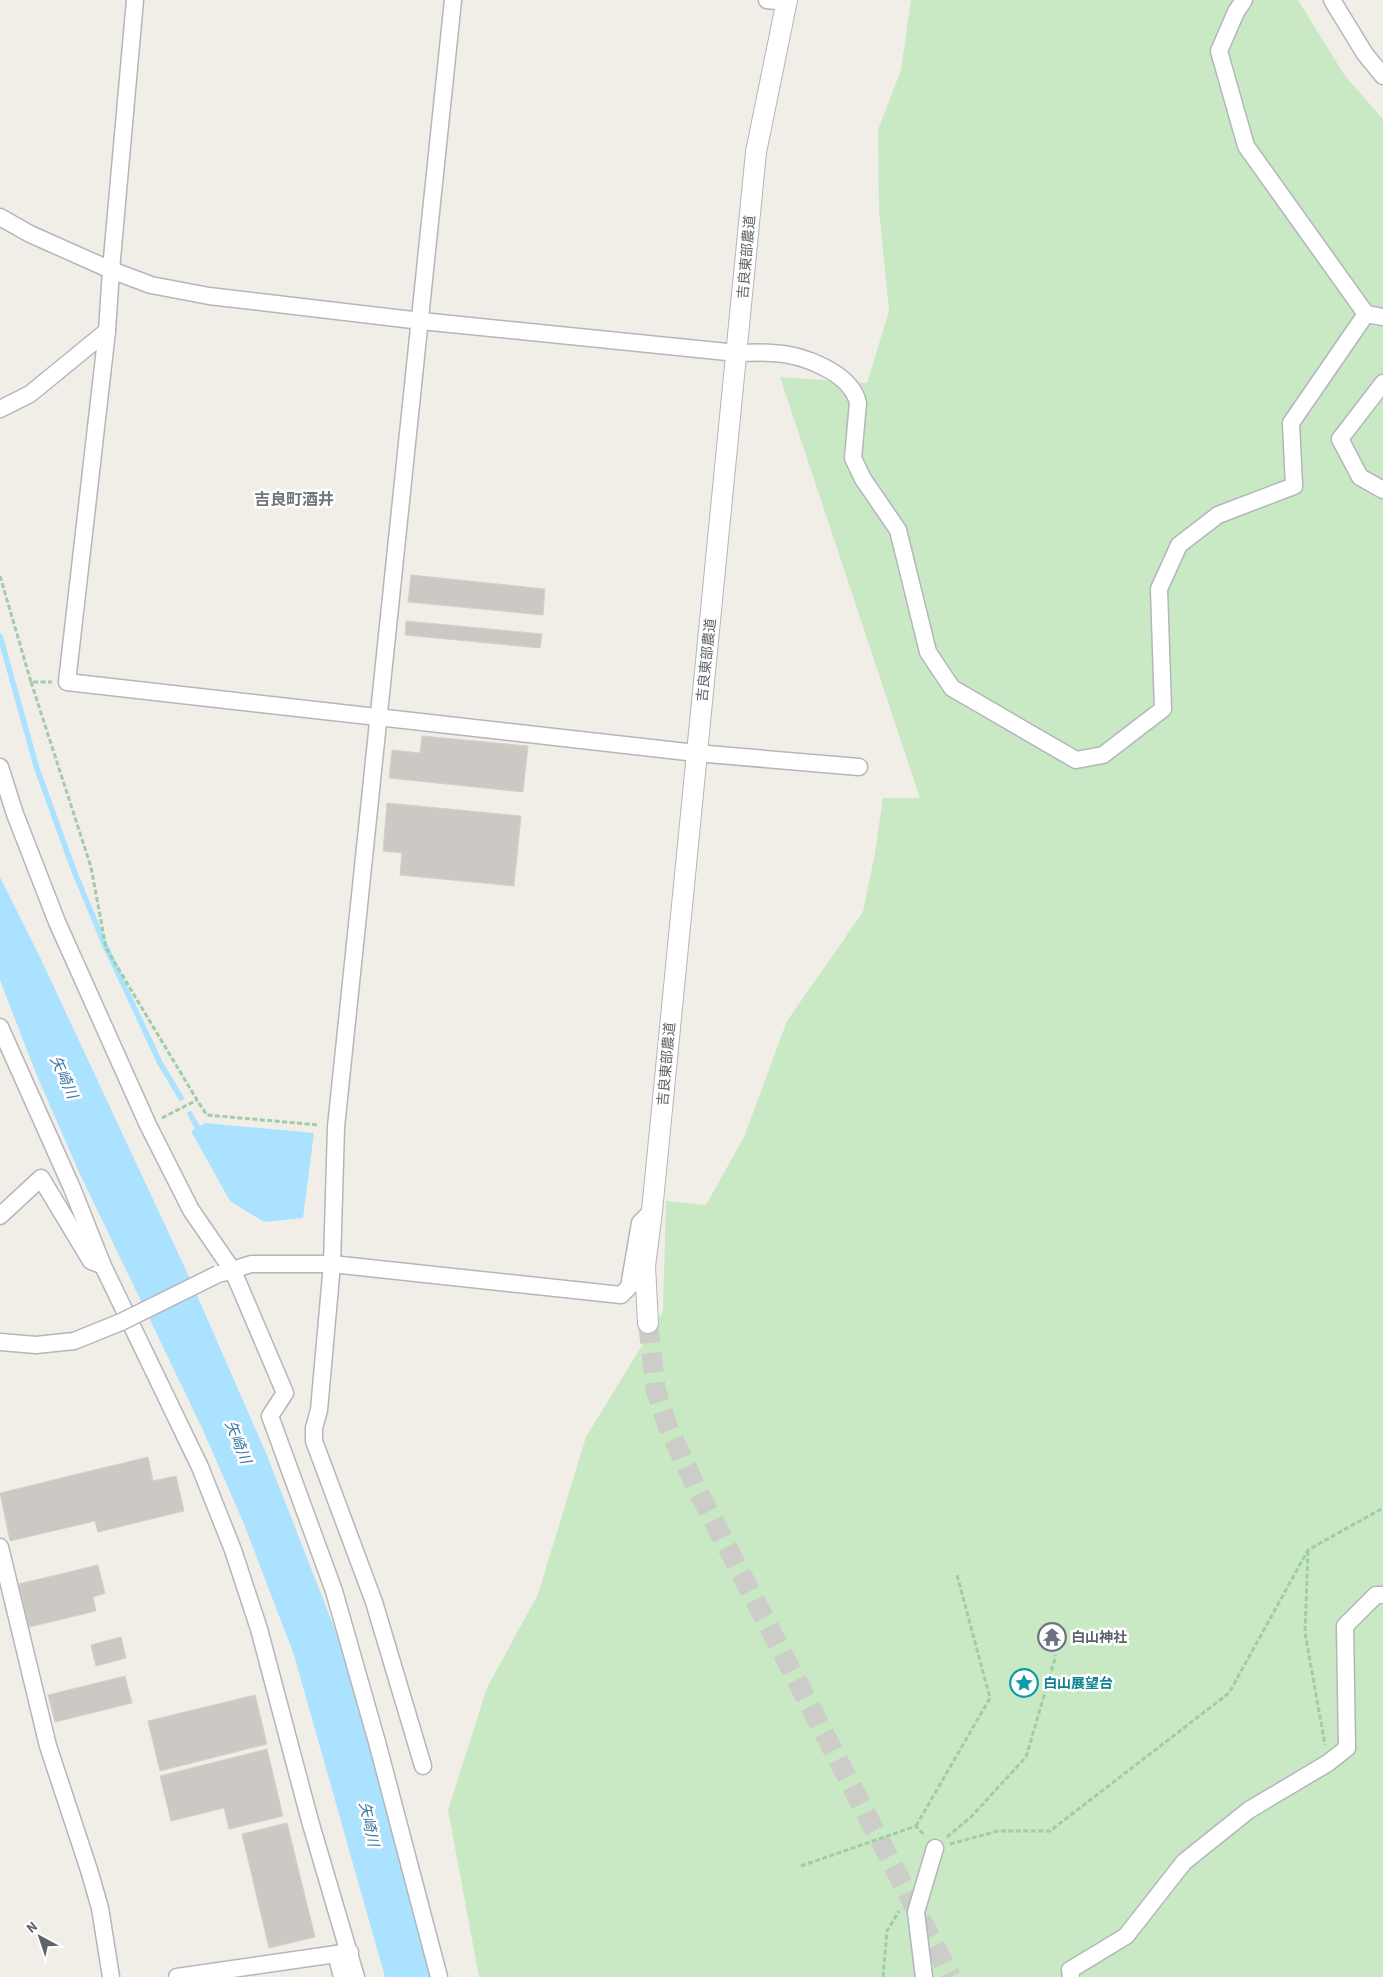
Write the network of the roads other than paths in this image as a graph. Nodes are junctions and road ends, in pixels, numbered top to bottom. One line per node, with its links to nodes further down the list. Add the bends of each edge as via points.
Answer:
1 (135, 0): 8 (street)
2 (453, 0): 11 (street)
3 (1244, 0): 9 (street, via 1219,51 1246,146)
4 (1332, 0): 6 (street, via 1365,54)
5 (780, 1): 13 (street, 吉良東部農道, via 756,152)
6 (1383, 76)
7 (0, 217): 8 (street)
8 (111, 270): 11 (street, via 151,285 209,296); 12 (street)
9 (1366, 314): 10 (street); 13 (street, via 1291,423 1294,486 1218,515 1179,545 1159,589 1163,709 1103,755 1076,760 952,688 928,652 898,530 863,479 853,458 858,403 844,380 826,367 774,352)
10 (1383, 316)
11 (421, 321): 13 (street); 17 (street)
12 (107, 331): 15 (street, via 30,394); 17 (street, via 66,682)
13 (737, 353): 18 (street, 吉良東部農道)
14 (1383, 383): 16 (street, via 1340,439 1360,477)
15 (0, 409)
16 (1383, 490)
17 (379, 716): 18 (street); 24 (street, via 336,1127)
18 (696, 753): 20 (street); 22 (street, 吉良東部農道)
19 (0, 767): 26 (street, via 57,922 148,1125)
20 (858, 767)
21 (0, 1027): 25 (street)
22 (652, 1211): 24 (street, via 640,1224 629,1287 621,1295); 27 (street, 吉良東部農道, via 645,1266)
23 (0, 1216): 25 (street, via 41,1178 91,1261)
24 (332, 1264): 26 (street, via 251,1264); 31 (street, via 314,1441 374,1602)
25 (103, 1266): 33 (street, via 200,1467 234,1550 259,1629)
26 (226, 1273): 28 (street, bridge, via 74,1341 36,1345); 38 (street, via 285,1392 270,1416 334,1591)
27 (648, 1323)
28 (0, 1342)
29 (0, 1547): 34 (street, via 48,1746 100,1908)
30 (1383, 1595): 40 (street, via 1376,1595 1345,1626 1347,1748 1328,1763 1249,1810 1184,1862 1126,1936 1070,1970)
31 (423, 1766)
32 (935, 1848): 39 (street, via 916,1912)
33 (343, 1953): 35 (street); 36 (street); 37 (street)
34 (110, 1977)
35 (177, 1977)
36 (342, 1977)
37 (356, 1977)
38 (439, 1977)
39 (924, 1977)
40 (1071, 1977)

